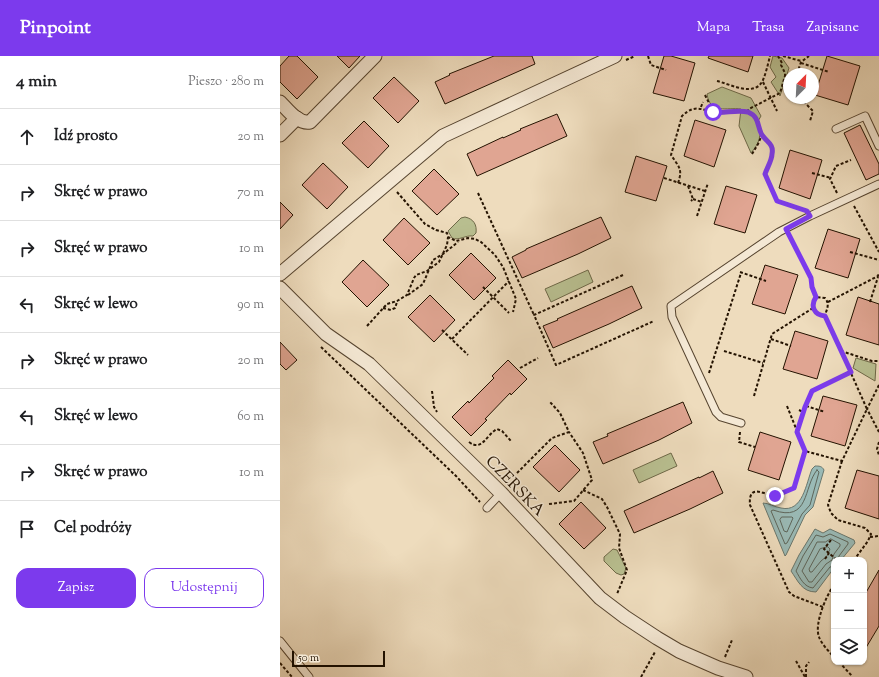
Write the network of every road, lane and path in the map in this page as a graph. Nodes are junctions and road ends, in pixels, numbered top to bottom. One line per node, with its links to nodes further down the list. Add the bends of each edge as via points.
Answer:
1 (375, 56): 27 (street, via 310,122 305,123)
2 (615, 56): 60 (street, via 443,136)
3 (648, 56): 13 (path, via 651,65)
4 (770, 56): 16 (path)
5 (778, 56): 12 (path)
6 (782, 56): 9 (path)
7 (794, 56): 9 (path)
8 (809, 56): 10 (path)
9 (788, 58): 10 (path)
10 (801, 62): 11 (path); 14 (path)
11 (799, 68)
12 (783, 69)
13 (666, 70)
14 (829, 72)
15 (717, 81): 16 (path, via 749,90 757,88)
16 (762, 82): 19 (path)
17 (783, 83): 19 (path, via 780,93)
18 (705, 94): 26 (path, via 710,105)
19 (771, 98): 24 (path); 25 (path)
20 (280, 102): 27 (street)
21 (703, 102): 23 (path)
22 (806, 104): 28 (path, via 813,111)
23 (701, 107)
24 (747, 112): 26 (path); 31 (path, via 757,121)
25 (778, 112)
26 (724, 113): 38 (path, via 694,108 682,116 672,155 681,169)
27 (297, 118): 30 (street)
28 (810, 121)
29 (836, 129): 32 (lane, via 865,116)
30 (280, 134)
31 (762, 135): 33 (path); 49 (path, via 772,146 765,174 777,201 807,211)
32 (879, 146)
33 (752, 154)
34 (851, 160): 37 (path, via 836,166)
35 (812, 173): 37 (path)
36 (664, 178): 38 (path)
37 (831, 178): 45 (path)
38 (678, 183): 41 (path)
39 (708, 183): 42 (path)
40 (879, 184): 49 (lane)
41 (688, 186): 42 (path); 46 (path, via 692,200)
42 (705, 191): 46 (path)
43 (397, 192): 51 (path, via 425,224 447,233)
44 (478, 193): 77 (path)
45 (840, 199)
46 (702, 202): 48 (path)
47 (855, 206): 54 (path)
48 (697, 216)
49 (810, 216): 50 (lane)
50 (786, 229): 57 (lane); 69 (path, via 811,278)
51 (448, 237): 52 (path); 55 (path)
52 (460, 241): 55 (path); 63 (path, via 468,238 481,242 504,267)
53 (850, 252): 56 (path)
54 (879, 252)
55 (443, 254): 58 (path, via 440,262); 58 (path, via 433,260)
56 (879, 260)
57 (733, 264): 59 (path); 106 (lane, via 671,306 672,317 716,412 721,417)
58 (428, 271): 67 (path, via 423,284); 67 (path, via 414,278)
59 (741, 273): 64 (path); 94 (path)
60 (280, 274)
61 (623, 275): 77 (path)
62 (879, 275): 71 (path); 72 (path)
63 (509, 281): 68 (path); 75 (path, via 516,299)
64 (766, 281)
65 (484, 287): 68 (path)
66 (280, 288): 119 (street, CZERSKA, via 326,334 369,364)
67 (407, 295): 70 (path)
68 (493, 297): 76 (path); 82 (path)
69 (816, 297): 71 (path, via 825,298); 74 (path)
70 (398, 301): 73 (path); 73 (path, via 391,310)
71 (828, 302): 78 (path)
72 (870, 302)
73 (383, 308): 80 (path)
74 (813, 308): 78 (path, via 816,313); 83 (path, via 772,334)
75 (513, 312)
76 (508, 313)
77 (534, 315): 79 (path, via 556,365)
78 (825, 316): 86 (path)
79 (654, 321)
80 (367, 326)
81 (442, 330): 82 (path)
82 (452, 339): 88 (path)
83 (771, 339): 85 (path); 91 (path)
84 (316, 342): 121 (path)
85 (791, 346)
86 (841, 351): 90 (path); 93 (path)
87 (724, 352): 91 (path)
88 (468, 355)
89 (538, 358): 92 (path)
90 (879, 361)
91 (764, 363): 97 (path)
92 (520, 368)
93 (851, 372): 100 (path, via 812,391); 101 (path)
94 (709, 374)
95 (879, 385): 101 (path)
96 (432, 391): 103 (path, via 434,407)
97 (754, 396)
98 (550, 402): 107 (path, via 560,412)
99 (786, 406): 108 (path)
100 (806, 406): 104 (path); 105 (path)
101 (867, 409): 109 (path); 116 (path)
102 (799, 410): 104 (path)
103 (438, 412)
104 (803, 412): 108 (path)
105 (825, 412)
106 (741, 423): 113 (path, via 739,442)
107 (569, 432): 117 (path, via 552,438); 118 (path, via 583,453 591,475 592,480)
108 (797, 432): 114 (path)
109 (879, 432)
110 (464, 438): 111 (path, via 474,446 480,445 497,429)
111 (511, 441)
112 (879, 442): 115 (path)
113 (755, 447)
114 (805, 451): 116 (path); 131 (path, via 794,488 775,496 761,491 755,492 750,505 788,592)
115 (879, 455)
116 (842, 461): 123 (path, via 828,505 838,520 865,528 871,534)
117 (518, 473)
118 (583, 490): 120 (path, via 574,500); 130 (path, via 602,499 620,534 618,548 627,570)
119 (501, 493): 121 (lane); 145 (street, CZERSKA, via 600,598 625,617 679,651)
120 (549, 504)
121 (487, 508)
122 (879, 536): 123 (path)
123 (870, 538): 127 (path)
124 (830, 540): 125 (path, via 824,549)
125 (829, 553): 126 (path); 128 (path)
126 (834, 557)
127 (856, 557)
128 (825, 559)
129 (831, 589): 131 (path)
130 (616, 596)
131 (823, 607): 135 (path, via 817,628 819,637)
132 (732, 640): 136 (path, via 726,657)
133 (280, 641): 143 (lane)
134 (656, 651): 144 (path)
135 (831, 653)
136 (722, 656)
137 (796, 661): 146 (path)
138 (809, 662): 146 (path, via 806,666)
139 (280, 663): 142 (path)
140 (842, 665): 141 (path)
141 (852, 676)
142 (291, 677)
143 (310, 677)
144 (641, 677)
145 (746, 677)
146 (806, 677)

